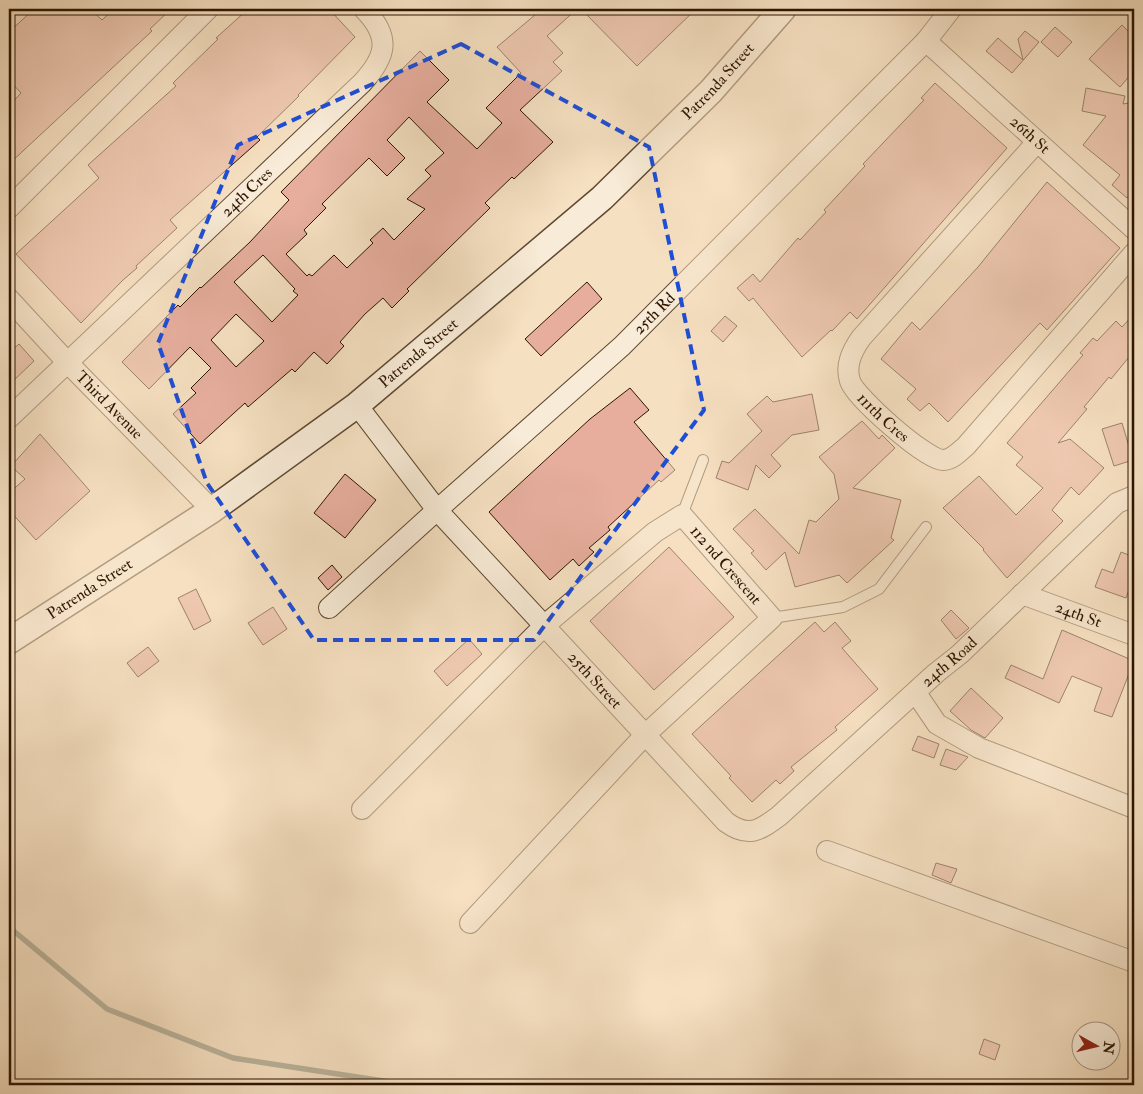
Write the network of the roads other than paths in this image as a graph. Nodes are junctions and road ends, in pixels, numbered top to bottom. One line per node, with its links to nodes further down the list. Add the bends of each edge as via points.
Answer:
1 (208, 9): 7 (street)
2 (364, 9): 11 (street, 24th Cres, via 379,26 383,40 376,68)
3 (783, 9): 12 (street, Patrenda Street, via 711,91 602,198)
4 (951, 9): 5 (street, 25th Rd)
5 (926, 41): 6 (street, 26th St); 17 (street, 25th Rd, via 622,346)
6 (1037, 142): 8 (street, 26th St); 9 (street, 111th Cres, via 861,338 853,350 848,373 860,396 925,453 943,460 953,457)
7 (9, 208)
8 (1134, 229)
9 (1134, 253)
10 (9, 298): 11 (street, Third Avenue)
11 (67, 362): 13 (street, 24th Cres); 16 (street, Third Avenue)
12 (357, 405): 16 (street, Patrenda Street); 17 (street)
13 (9, 418)
14 (703, 460): 18 (lane)
15 (1134, 496): 20 (street, 24th Road, via 1117,503)
16 (212, 510): 25 (street, Patrenda Street)
17 (437, 510): 21 (street, 25th Rd); 23 (street, 25th Street)
18 (682, 515): 22 (street, 112 nd Crescent); 23 (street, 112 nd Crescent, via 655,532)
19 (926, 527): 22 (lane, via 879,589 843,607)
20 (1022, 594): 24 (street, 24th St); 26 (street, 24th Road)
21 (329, 608)
22 (772, 618): 27 (street, 112 nd Crescent)
23 (545, 625): 27 (street, 25th Street); 28 (street, 112 nd Crescent)
24 (1134, 635)
25 (9, 641)
26 (916, 693): 29 (street, via 937,724 979,748); 30 (street, 24th Road)
27 (645, 735): 30 (street, 25th Street, via 726,822 741,830); 32 (street, 112 nd Crescent)
28 (362, 808)
29 (1134, 808)
30 (762, 829)
31 (827, 851): 33 (street)
32 (470, 923)
33 (1134, 962)

